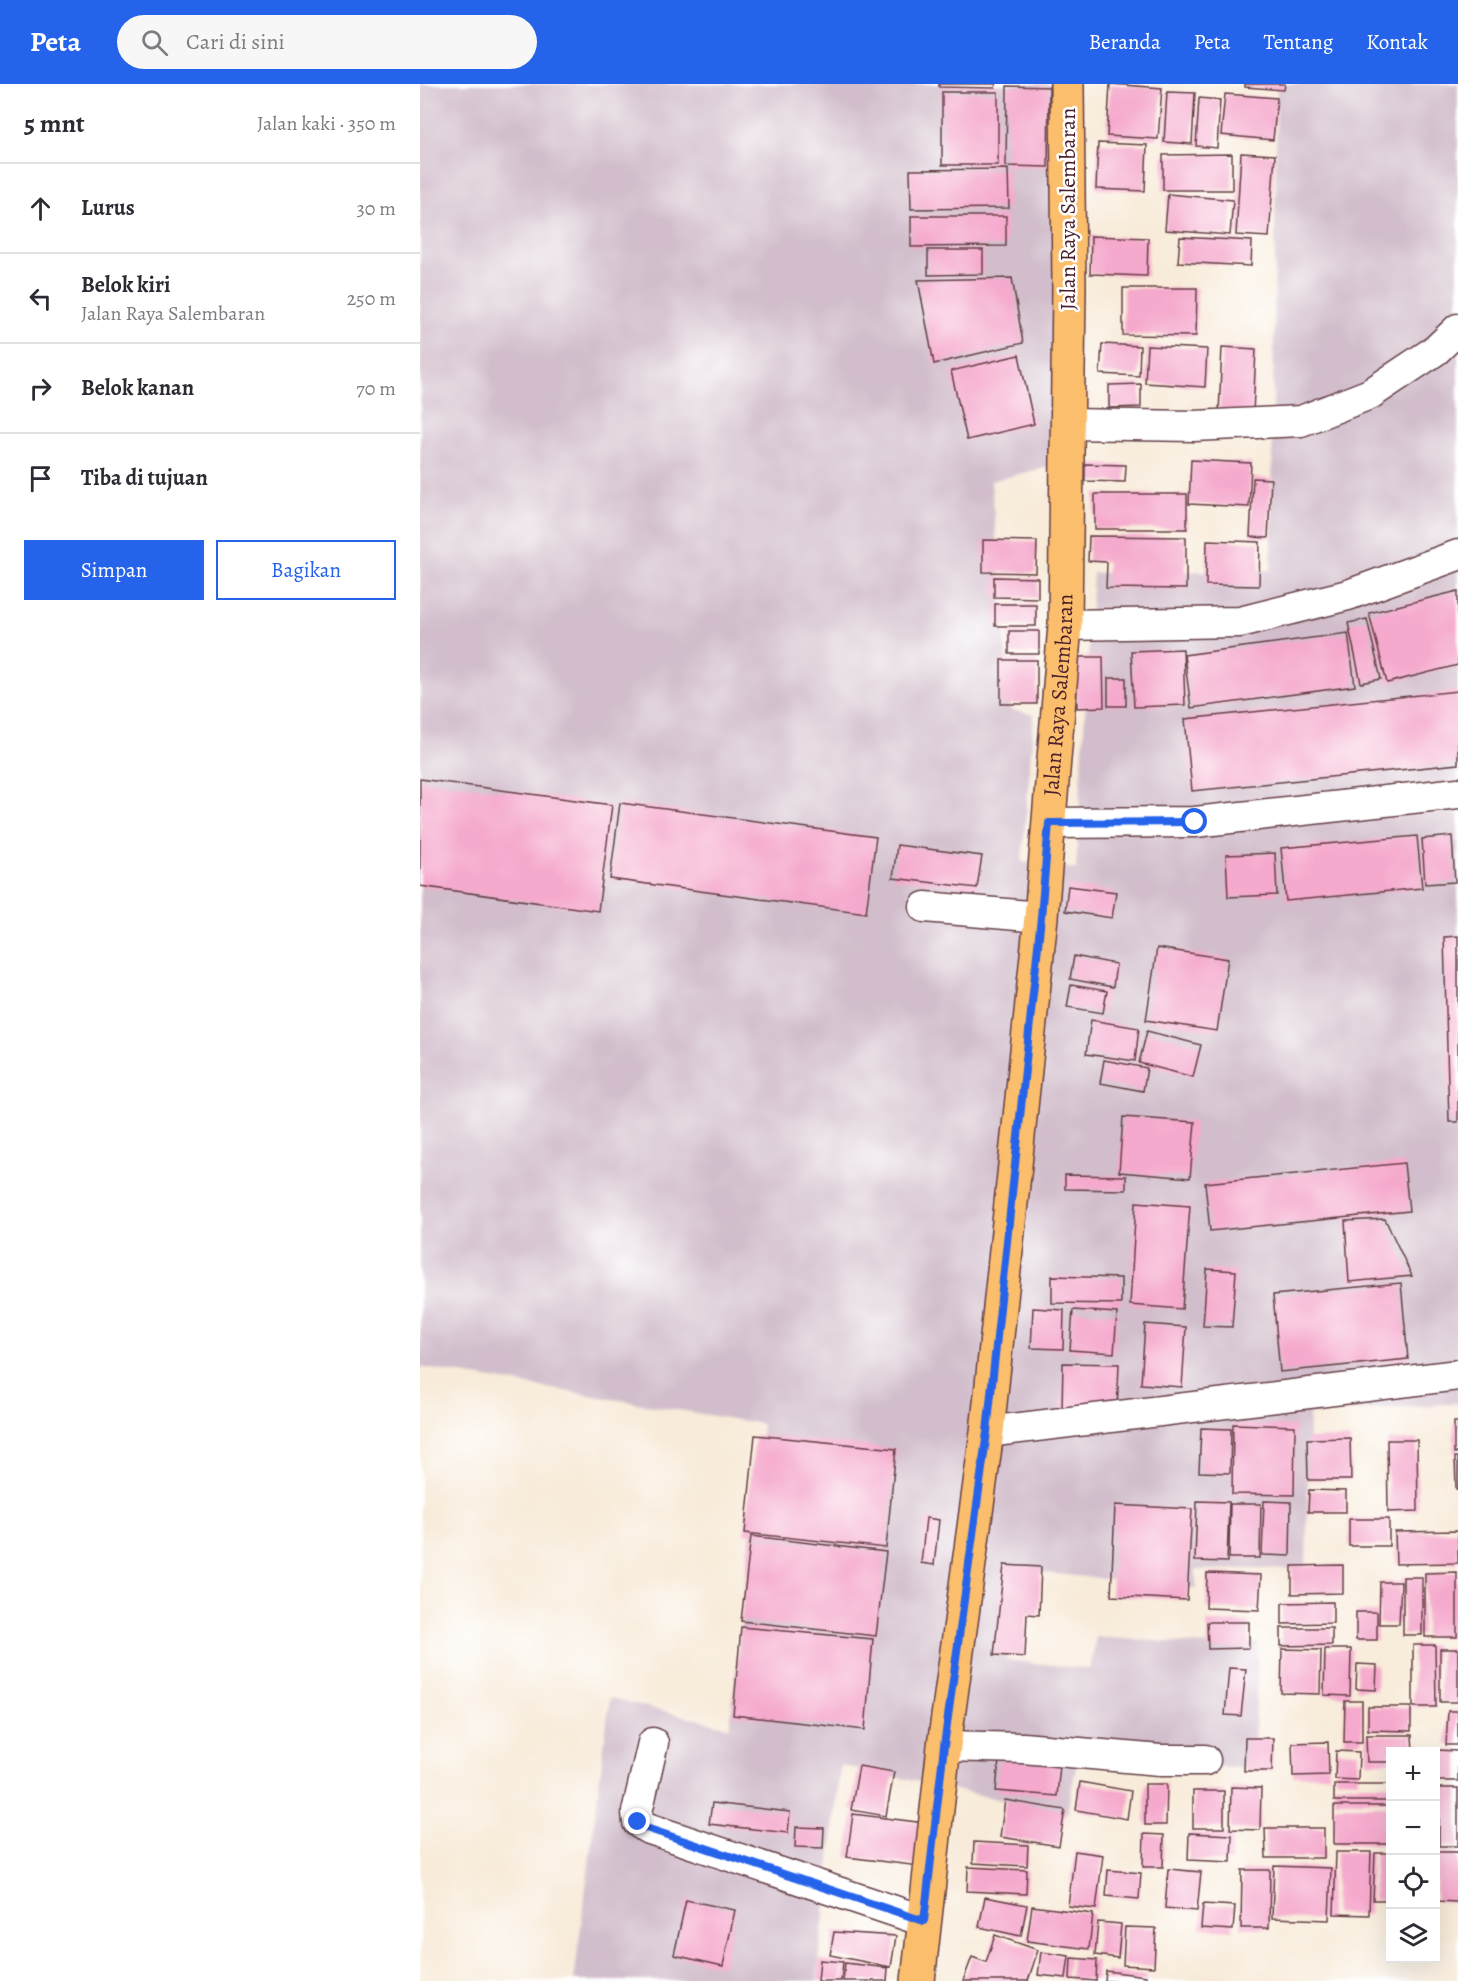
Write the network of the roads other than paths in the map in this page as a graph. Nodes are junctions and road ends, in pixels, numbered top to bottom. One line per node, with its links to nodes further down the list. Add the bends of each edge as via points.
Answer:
1 (1067, 84): 3 (main road, Jalan Raya Salembaran)
2 (1458, 329): 3 (street, via 1436,350 1370,394 1301,421 1194,426)
3 (1067, 424): 5 (main road, Jalan Raya Salembaran)
4 (1458, 555): 5 (street, via 1348,595 1240,622)
5 (1065, 625): 7 (main road, Jalan Raya Salembaran)
6 (1458, 793): 7 (street, via 1195,822)
7 (1049, 823): 9 (main road, Jalan Raya Salembaran)
8 (925, 907): 9 (street)
9 (1041, 917): 11 (main road, Jalan Raya Salembaran)
10 (1458, 1375): 11 (street)
11 (987, 1432): 13 (main road, Jalan Raya Salembaran)
12 (653, 1743): 15 (street, via 637,1812 638,1822 646,1828)
13 (944, 1746): 14 (street); 15 (main road, Jalan Raya Salembaran)
14 (1205, 1760)
15 (924, 1921): 16 (main road, Jalan Raya Salembaran)
16 (918, 1981)

